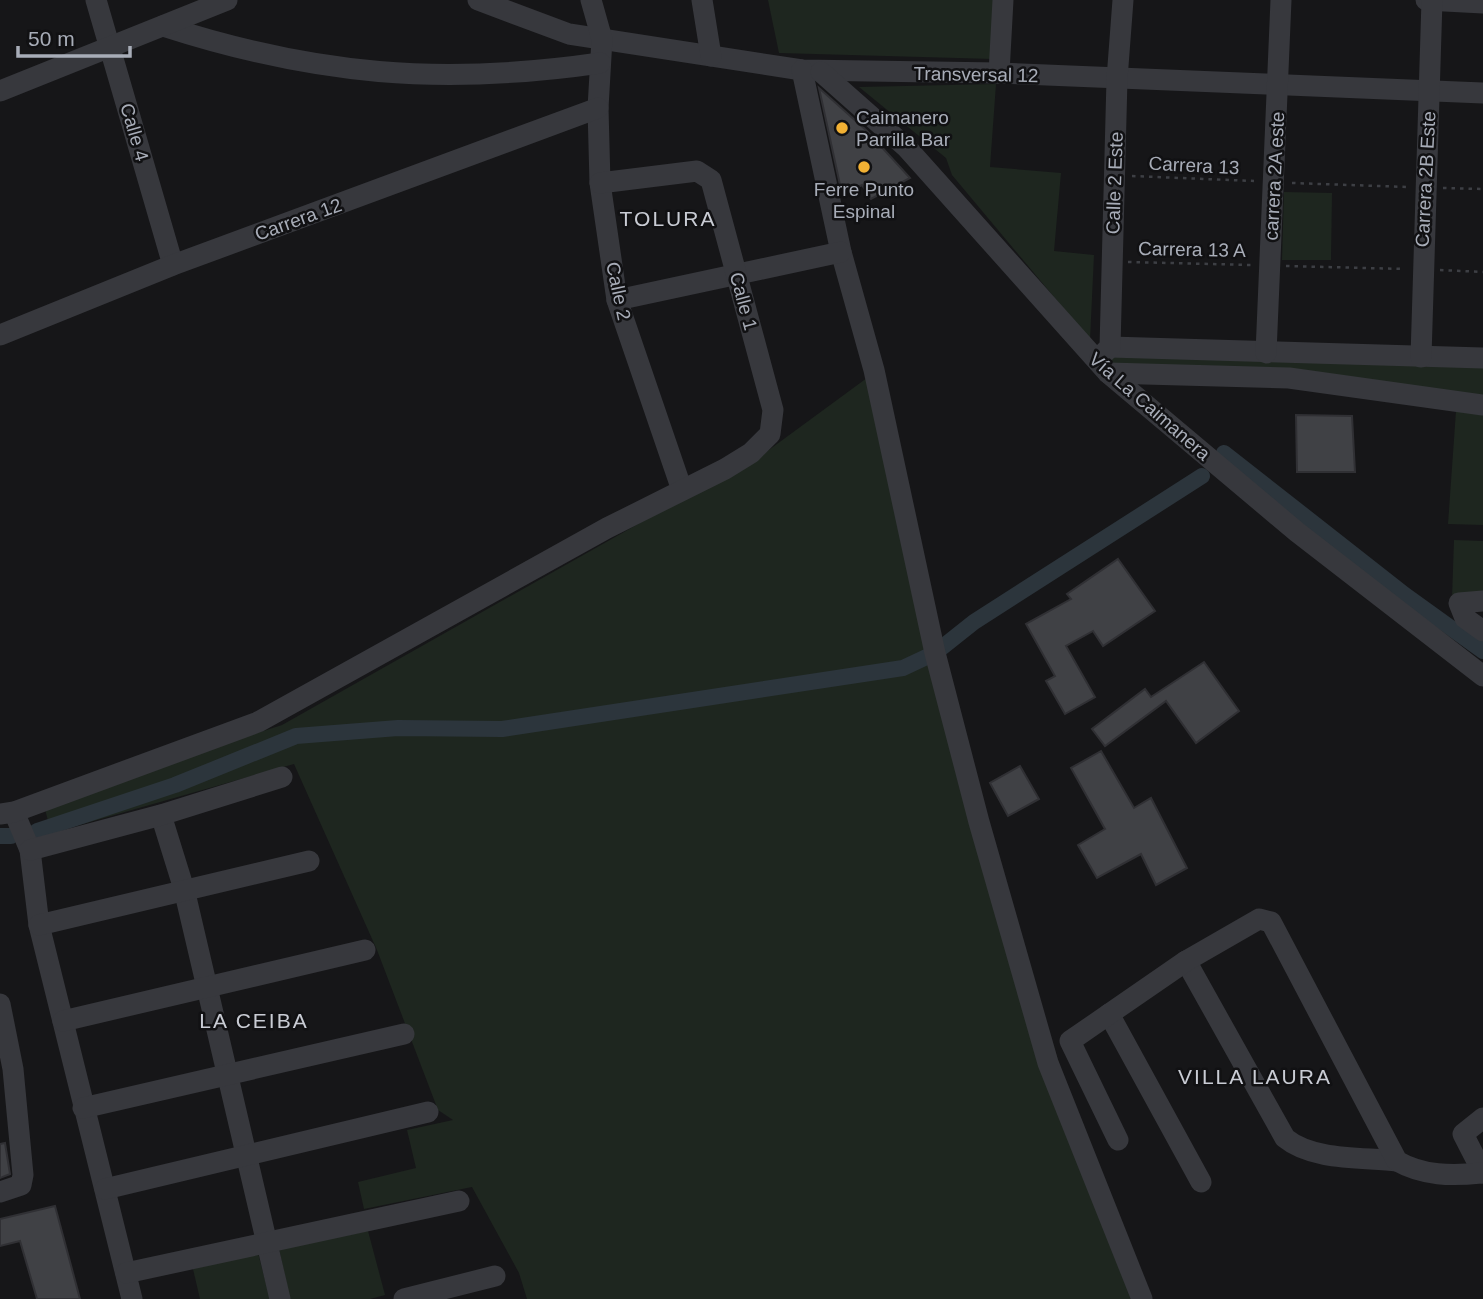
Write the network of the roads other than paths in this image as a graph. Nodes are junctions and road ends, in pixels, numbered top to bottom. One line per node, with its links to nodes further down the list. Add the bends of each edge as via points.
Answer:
1 (96, 0): 14 (street, Calle 4)
2 (227, 0): 12 (street)
3 (478, 0): 13 (street, Transversal 12, via 569,34)
4 (591, 0): 13 (street, Calle 2)
5 (702, 0): 15 (street)
6 (1003, 0): 18 (street)
7 (1123, 0): 19 (street, Calle 2 Este)
8 (1281, 0): 20 (street, carrera 2A este)
9 (1426, 0): 10 (street)
10 (1432, 0): 11 (street); 22 (street, Carrera 2B Este)
11 (1483, 3)
12 (163, 26): 14 (street); 16 (street, via 284,60 398,75 474,76)
13 (602, 39): 15 (street, Transversal 12); 16 (street, Calle 2)
14 (111, 49): 21 (street); 27 (street, Calle 4)
15 (711, 56): 17 (street, Transversal 12)
16 (600, 63): 24 (street, Calle 2)
17 (812, 71): 18 (street, Transversal 12); 26 (street); 34 (street, Vía La Caimanera, via 907,148)
18 (999, 73): 19 (street, Transversal 12)
19 (1117, 79): 20 (street, Transversal 12); 34 (street, Calle 2 Este)
20 (1279, 87): 22 (street, Transversal 12); 31 (street, carrera 2A este)
21 (0, 91)
22 (1430, 92): 23 (street, Transversal 12); 32 (street, Carrera 2B Este)
23 (1483, 93)
24 (598, 108): 25 (street, Calle 2); 27 (street, Carrera 12)
25 (600, 183): 28 (street, Calle 1, via 697,171 711,180); 29 (street, Calle 2)
26 (841, 252): 28 (street); 72 (street, via 874,370 935,653 982,836 1048,1063)
27 (173, 265): 30 (street, Carrera 12)
28 (738, 275): 29 (street); 36 (street, Calle 1, via 773,410 770,434 751,453)
29 (617, 300): 36 (street, Calle 2)
30 (0, 335)
31 (1266, 353): 32 (street); 34 (street)
32 (1420, 357): 33 (street)
33 (1483, 358)
34 (1105, 360): 35 (street, via 1289,378); 39 (street, Vía La Caimanera, via 1297,532)
35 (1483, 405)
36 (682, 490): 41 (street, via 258,722)
37 (1483, 601): 38 (street, via 1459,603 1465,618)
38 (1483, 631)
39 (1483, 676)
40 (282, 778): 42 (street)
41 (7, 813): 43 (street)
42 (161, 815): 43 (street); 45 (street)
43 (30, 850): 46 (street)
44 (309, 861): 45 (street)
45 (184, 889): 46 (street); 49 (street)
46 (39, 925): 52 (street)
47 (365, 950): 49 (street)
48 (1186, 961): 51 (street); 60 (street, via 1285,1138 1296,1147 1320,1153); 60 (street, via 1259,919 1271,922)
49 (207, 986): 52 (street); 54 (street)
50 (0, 1004): 64 (street, via 13,1069 23,1175 21,1185)
51 (1110, 1014): 58 (street, via 1070,1041); 62 (street)
52 (63, 1021): 55 (street)
53 (404, 1034): 54 (street)
54 (227, 1073): 55 (street); 59 (street)
55 (83, 1108): 63 (street)
56 (428, 1112): 59 (street)
57 (1483, 1118): 61 (street, via 1463,1134)
58 (1118, 1140)
59 (246, 1156): 63 (street); 66 (street)
60 (1397, 1161): 61 (street, via 1420,1172)
61 (1482, 1173)
62 (1202, 1182)
63 (105, 1189): 67 (street)
64 (0, 1192)
65 (459, 1201): 66 (street)
66 (267, 1243): 67 (street); 70 (street)
67 (125, 1273): 69 (street)
68 (495, 1276): 71 (street)
69 (132, 1299)
70 (280, 1299)
71 (404, 1299)
72 (1142, 1299)

